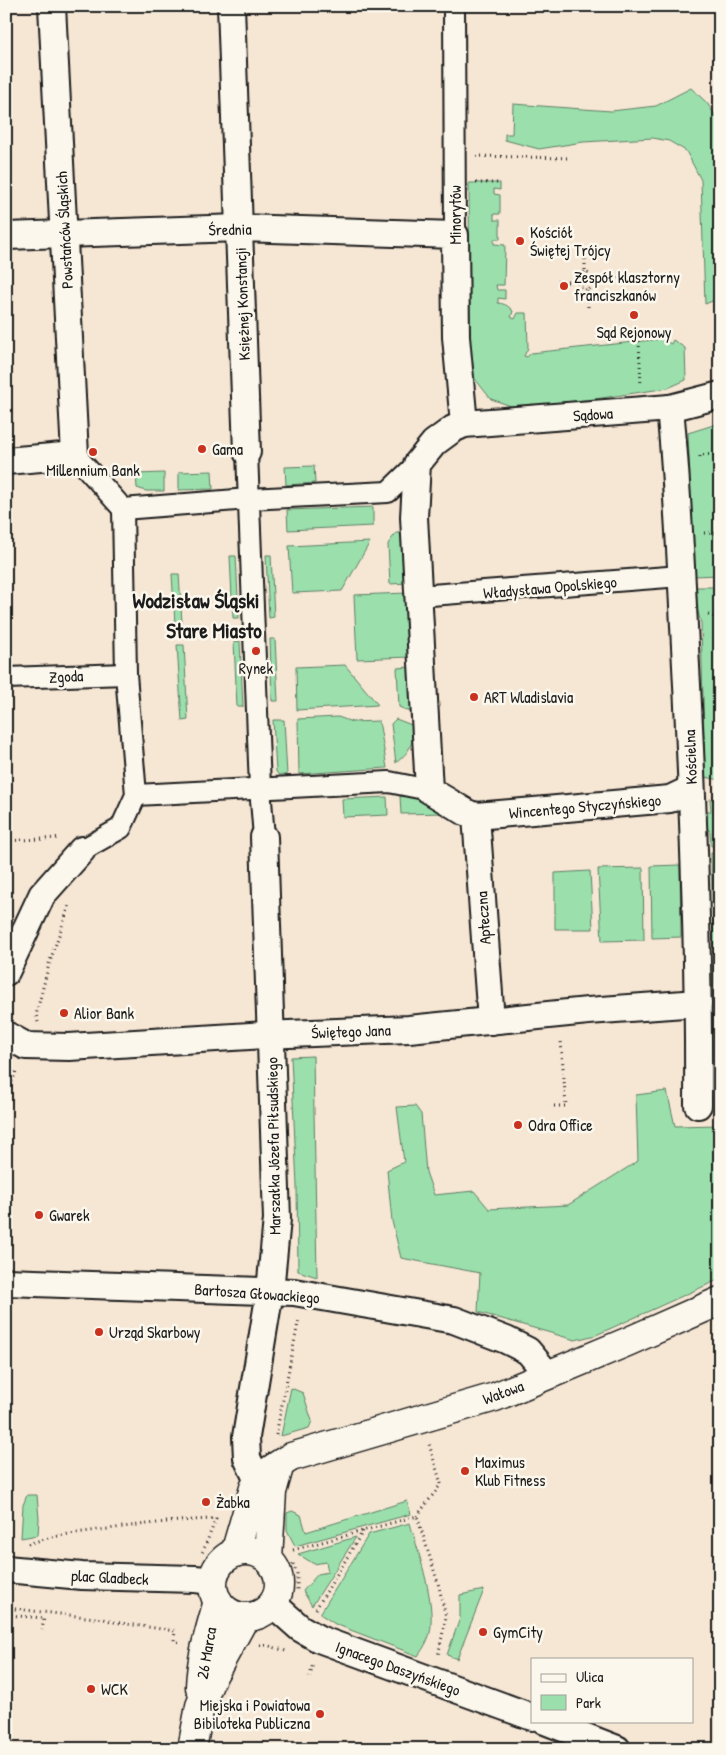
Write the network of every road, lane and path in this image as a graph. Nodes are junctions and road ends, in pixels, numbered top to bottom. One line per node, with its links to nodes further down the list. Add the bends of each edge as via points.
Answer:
1 (52, 6): 9 (street, Powstańców Śląskich)
2 (231, 6): 8 (street, Księżnej Konstancji)
3 (454, 6): 4 (street, Minorytów)
4 (455, 155): 5 (path); 11 (street, Minorytów)
5 (568, 158)
6 (480, 183): 7 (path)
7 (500, 183)
8 (239, 228): 9 (street, Średnia); 11 (street, Średnia); 25 (street, Księżnej Konstancji)
9 (65, 234): 10 (street, Średnia); 27 (street, Powstańców Śląskich)
10 (6, 236)
11 (455, 236): 24 (street, Minorytów, via 456,337)
12 (586, 254): 13 (path)
13 (586, 271): 15 (path); 17 (path)
14 (620, 278): 15 (path)
15 (596, 280): 18 (path)
16 (557, 282): 17 (path)
17 (576, 282): 18 (path)
18 (587, 291): 19 (path)
19 (588, 307)
20 (639, 341): 21 (path)
21 (641, 392)
22 (720, 395): 23 (street, Sądowa)
23 (670, 408): 24 (street, Sądowa); 33 (street, Kościelna)
24 (464, 424): 30 (street, via 434,443)
25 (247, 452): 31 (street)
26 (720, 454): 28 (path)
27 (75, 455): 29 (street); 32 (street)
28 (700, 455)
29 (6, 461)
30 (417, 464): 31 (street, via 388,492); 34 (street, via 414,517)
31 (248, 499): 32 (street); 37 (street)
32 (123, 509): 35 (street)
33 (681, 576): 34 (street, Władysława Opolskiego); 38 (street, Kościelna)
34 (418, 596): 39 (street)
35 (126, 674): 36 (street, Zgoda); 40 (street)
36 (6, 678)
37 (260, 788): 39 (street, via 389,782); 40 (street); 42 (street)
38 (691, 789): 41 (street, Wincentego Styczyńskiego, via 670,799); 46 (street, Kościelna)
39 (429, 790): 41 (street)
40 (136, 795): 43 (street, via 121,828)
41 (476, 816): 47 (street, Apteczna)
42 (264, 836): 48 (street, Marszałka Józefa Piłsudskiego)
43 (82, 850): 45 (street, via 42,895)
44 (72, 902): 49 (path, via 49,964 36,1015 38,1022)
45 (6, 972)
46 (698, 1003): 47 (street, Świętego Jana); 51 (street, Kościelna)
47 (490, 1021): 48 (street, Świętego Jana, via 409,1029)
48 (270, 1034): 49 (street, Świętego Jana, via 69,1047); 54 (street, Marszałka Józefa Piłsudskiego, via 276,1219)
49 (16, 1040)
50 (561, 1041): 52 (path, via 566,1106)
51 (698, 1105)
52 (554, 1106)
53 (6, 1282): 54 (street, Bartosza Głowackiego)
54 (270, 1291): 56 (street, Bartosza Głowackiego, via 294,1292 454,1320 528,1351); 59 (street, Marszałka Józefa Piłsudskiego, via 246,1437 247,1458)
55 (720, 1301): 56 (street, Wałowa)
56 (548, 1376): 58 (street, Wałowa, via 495,1396 291,1457)
57 (429, 1443): 60 (path, via 441,1484)
58 (280, 1464): 59 (street, Wałowa); 64 (street, via 272,1492)
59 (258, 1481): 63 (street)
60 (417, 1516): 61 (path); 75 (path, via 446,1617 436,1668)
61 (364, 1530): 64 (path); 68 (path)
62 (25, 1545): 66 (path, via 49,1537 83,1532 152,1523 216,1520 198,1565)
63 (235, 1552): 64 (street, via 246,1550); 66 (street, via 219,1564)
64 (278, 1555): 67 (street, via 274,1566 280,1585)
65 (6, 1569): 66 (street, plac Gladbeck)
66 (209, 1587): 70 (street, via 225,1610); 76 (street, 26 Marca)
67 (273, 1604): 70 (street, via 265,1612); 75 (street, Ignacego Daszyńskiego, via 300,1628 319,1639)
68 (313, 1614)
69 (6, 1615): 71 (path, via 44,1618); 72 (path, via 7,1608 104,1619 175,1631 174,1641)
70 (245, 1617): 76 (street, 26 Marca)
71 (42, 1630)
72 (187, 1643)
73 (314, 1660): 74 (path)
74 (310, 1677)
75 (423, 1678): 77 (street, Ignacego Daszyńskiego)
76 (200, 1706): 79 (street, 26 Marca)
77 (531, 1716)
78 (548, 1722): 80 (street)
79 (192, 1749)
80 (617, 1749)

